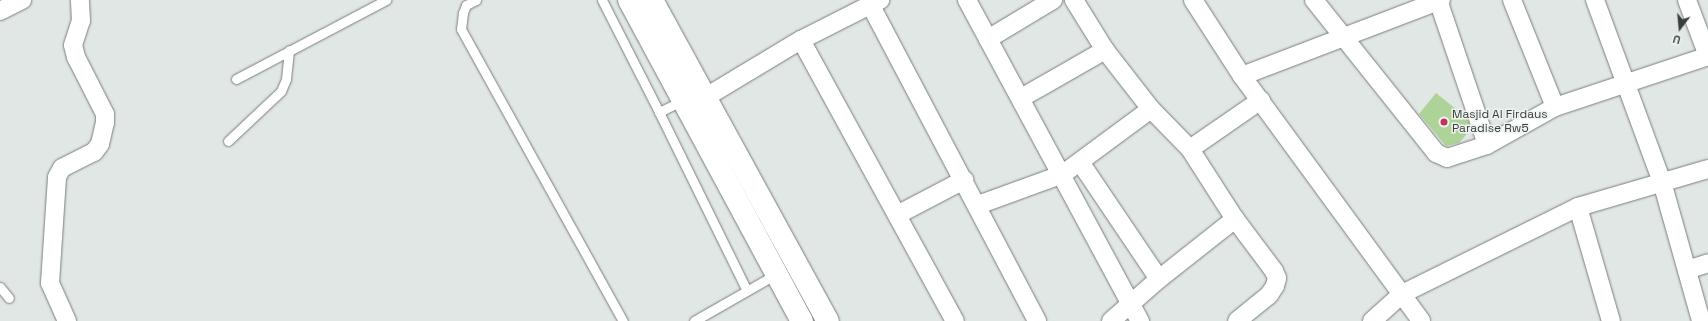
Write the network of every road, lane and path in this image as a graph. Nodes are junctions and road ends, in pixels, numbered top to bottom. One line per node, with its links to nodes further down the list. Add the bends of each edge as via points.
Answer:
1 (22, 0): 18 (street)
2 (80, 0): 56 (street, via 81,21 76,32 74,51 104,114 105,123 100,144 94,152 62,168 57,177 50,283)
3 (386, 0): 22 (lane)
4 (476, 0): 57 (lane, via 466,5 460,21 461,29)
5 (602, 0): 33 (lane)
6 (629, 0): 29 (main road)
7 (652, 0): 27 (main road)
8 (966, 0): 20 (street)
9 (1053, 0): 20 (street)
10 (1074, 0): 23 (street)
11 (1192, 0): 24 (street)
12 (1314, 0): 19 (street)
13 (1439, 0): 19 (street); 35 (street)
14 (1512, 0): 31 (street)
15 (1595, 0): 26 (street)
16 (1688, 0): 26 (street, via 1708,56)
17 (876, 3): 21 (street); 41 (street)
18 (0, 12)
19 (1341, 36): 24 (street); 35 (street, via 1441,158 1453,157)
20 (988, 38): 28 (street)
21 (801, 40): 27 (street); 45 (street)
22 (289, 50): 25 (lane); 34 (lane, via 286,79 281,91)
23 (1105, 50): 28 (street); 32 (street)
24 (1242, 76): 30 (street)
25 (236, 79)
26 (1627, 82): 31 (street); 42 (street)
27 (706, 97): 60 (main road)
28 (1021, 98): 40 (street)
29 (683, 100): 33 (lane); 49 (main road)
30 (1261, 100): 36 (street); 53 (street)
31 (1555, 107): 35 (street)
32 (1151, 109): 36 (street); 38 (street)
33 (659, 112): 52 (lane)
34 (228, 141)
35 (1487, 145)
36 (1190, 149): 46 (street)
37 (1708, 156): 39 (street)
38 (1080, 162): 40 (street); 50 (street)
39 (1702, 171): 42 (street)
40 (1063, 174): 43 (street); 55 (street)
41 (964, 180): 43 (street); 45 (street)
42 (1662, 182): 44 (street); 48 (street)
43 (978, 205): 62 (street)
44 (1578, 207): 53 (street); 68 (street)
45 (897, 215): 61 (street)
46 (1235, 219): 50 (street); 65 (street, via 1277,278 1269,295)
47 (1708, 263): 48 (street)
48 (1687, 270): 69 (street)
49 (777, 274): 52 (lane); 59 (main road)
50 (1158, 279): 55 (street)
51 (0, 287): 54 (lane)
52 (747, 290): 58 (lane)
53 (1402, 294): 66 (street); 67 (street)
54 (8, 298)
55 (1131, 305): 63 (street); 64 (street)
56 (67, 321)
57 (623, 321)
58 (694, 321)
59 (802, 321)
60 (828, 321)
61 (955, 321)
62 (1037, 321)
63 (1111, 321)
64 (1140, 321)
65 (1237, 321)
66 (1372, 321)
67 (1421, 321)
68 (1611, 321)
69 (1701, 321)

